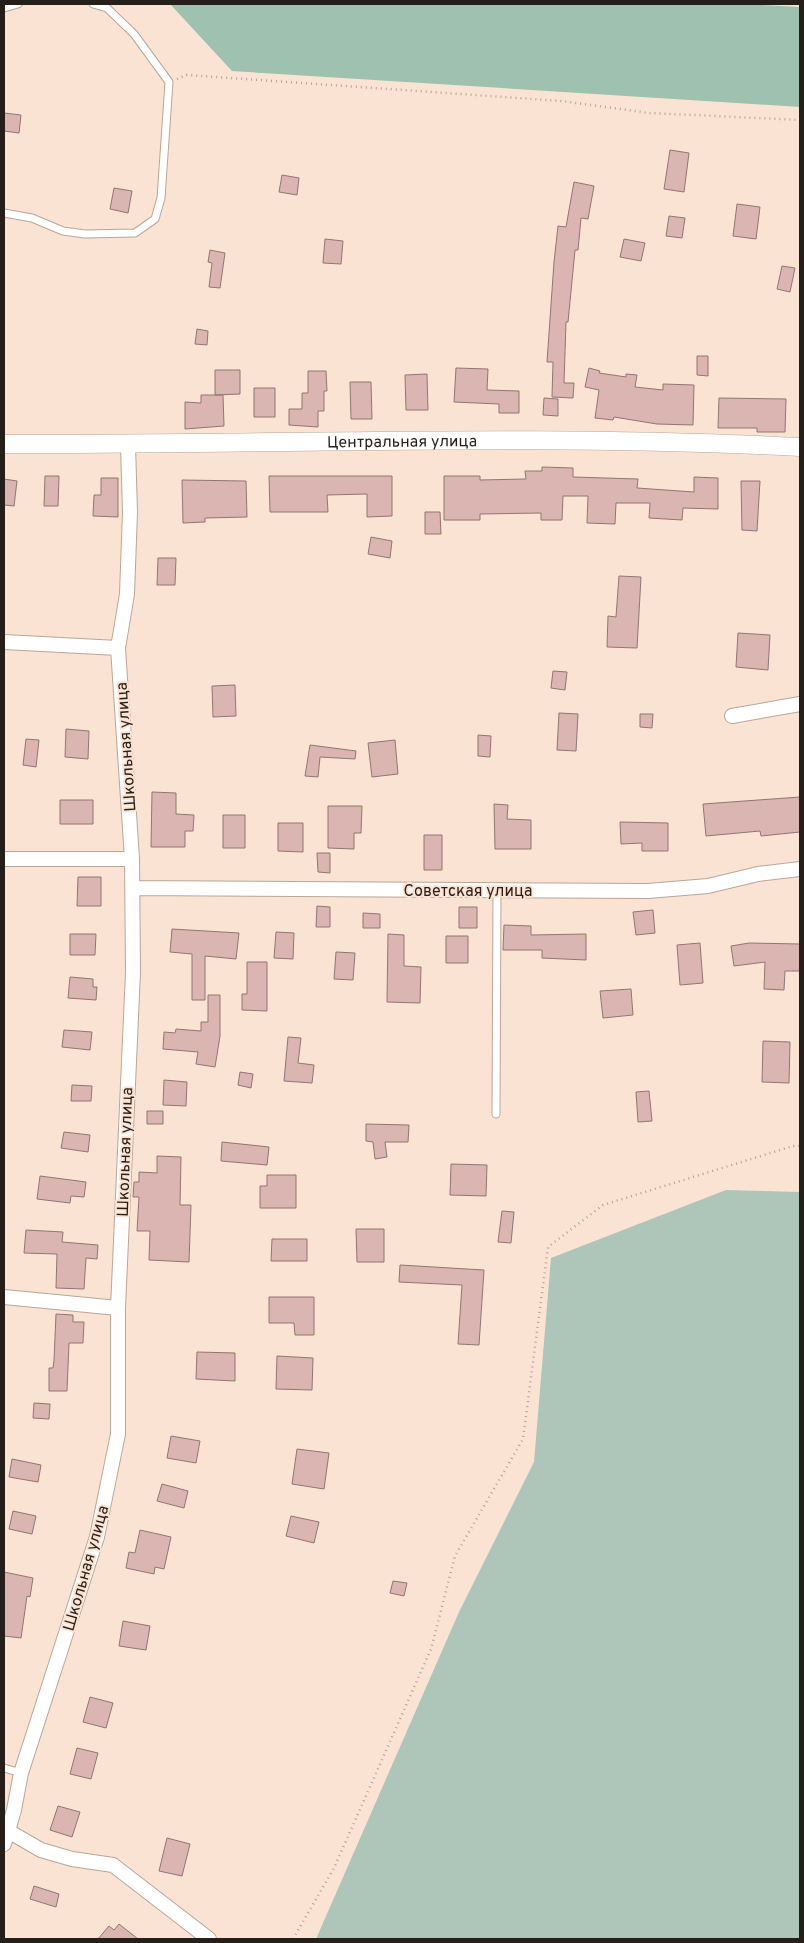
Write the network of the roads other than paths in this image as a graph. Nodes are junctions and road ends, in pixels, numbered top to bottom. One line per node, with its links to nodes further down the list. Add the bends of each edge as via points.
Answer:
1 (18, 4): 3 (lane)
2 (93, 4): 4 (lane, via 107,8 134,34 169,82 161,198 155,219 135,233 85,234 63,231 32,218)
3 (4, 8)
4 (4, 213)
5 (4, 444): 6 (street, Центральная улица)
6 (128, 445): 7 (street, Центральная улица, via 561,439); 9 (street, Школьная улица, via 127,594)
7 (800, 447)
8 (4, 642): 9 (street)
9 (118, 648): 13 (street, Школьная улица)
10 (800, 704): 11 (street)
11 (732, 716)
12 (4, 859): 13 (street)
13 (132, 860): 15 (street, Школьная улица)
14 (800, 869): 16 (street, Советская улица, via 758,874 708,886 648,891)
15 (133, 888): 16 (street, Советская улица); 19 (street, Школьная улица, via 133,972)
16 (496, 890): 17 (lane)
17 (496, 1114)
18 (4, 1297): 19 (street)
19 (118, 1308): 21 (street, Школьная улица, via 118,1434 98,1528)
20 (4, 1768): 21 (lane)
21 (22, 1773): 22 (street, Школьная улица)
22 (6, 1838): 23 (street, via 72,1859 113,1865)
23 (209, 1939)

